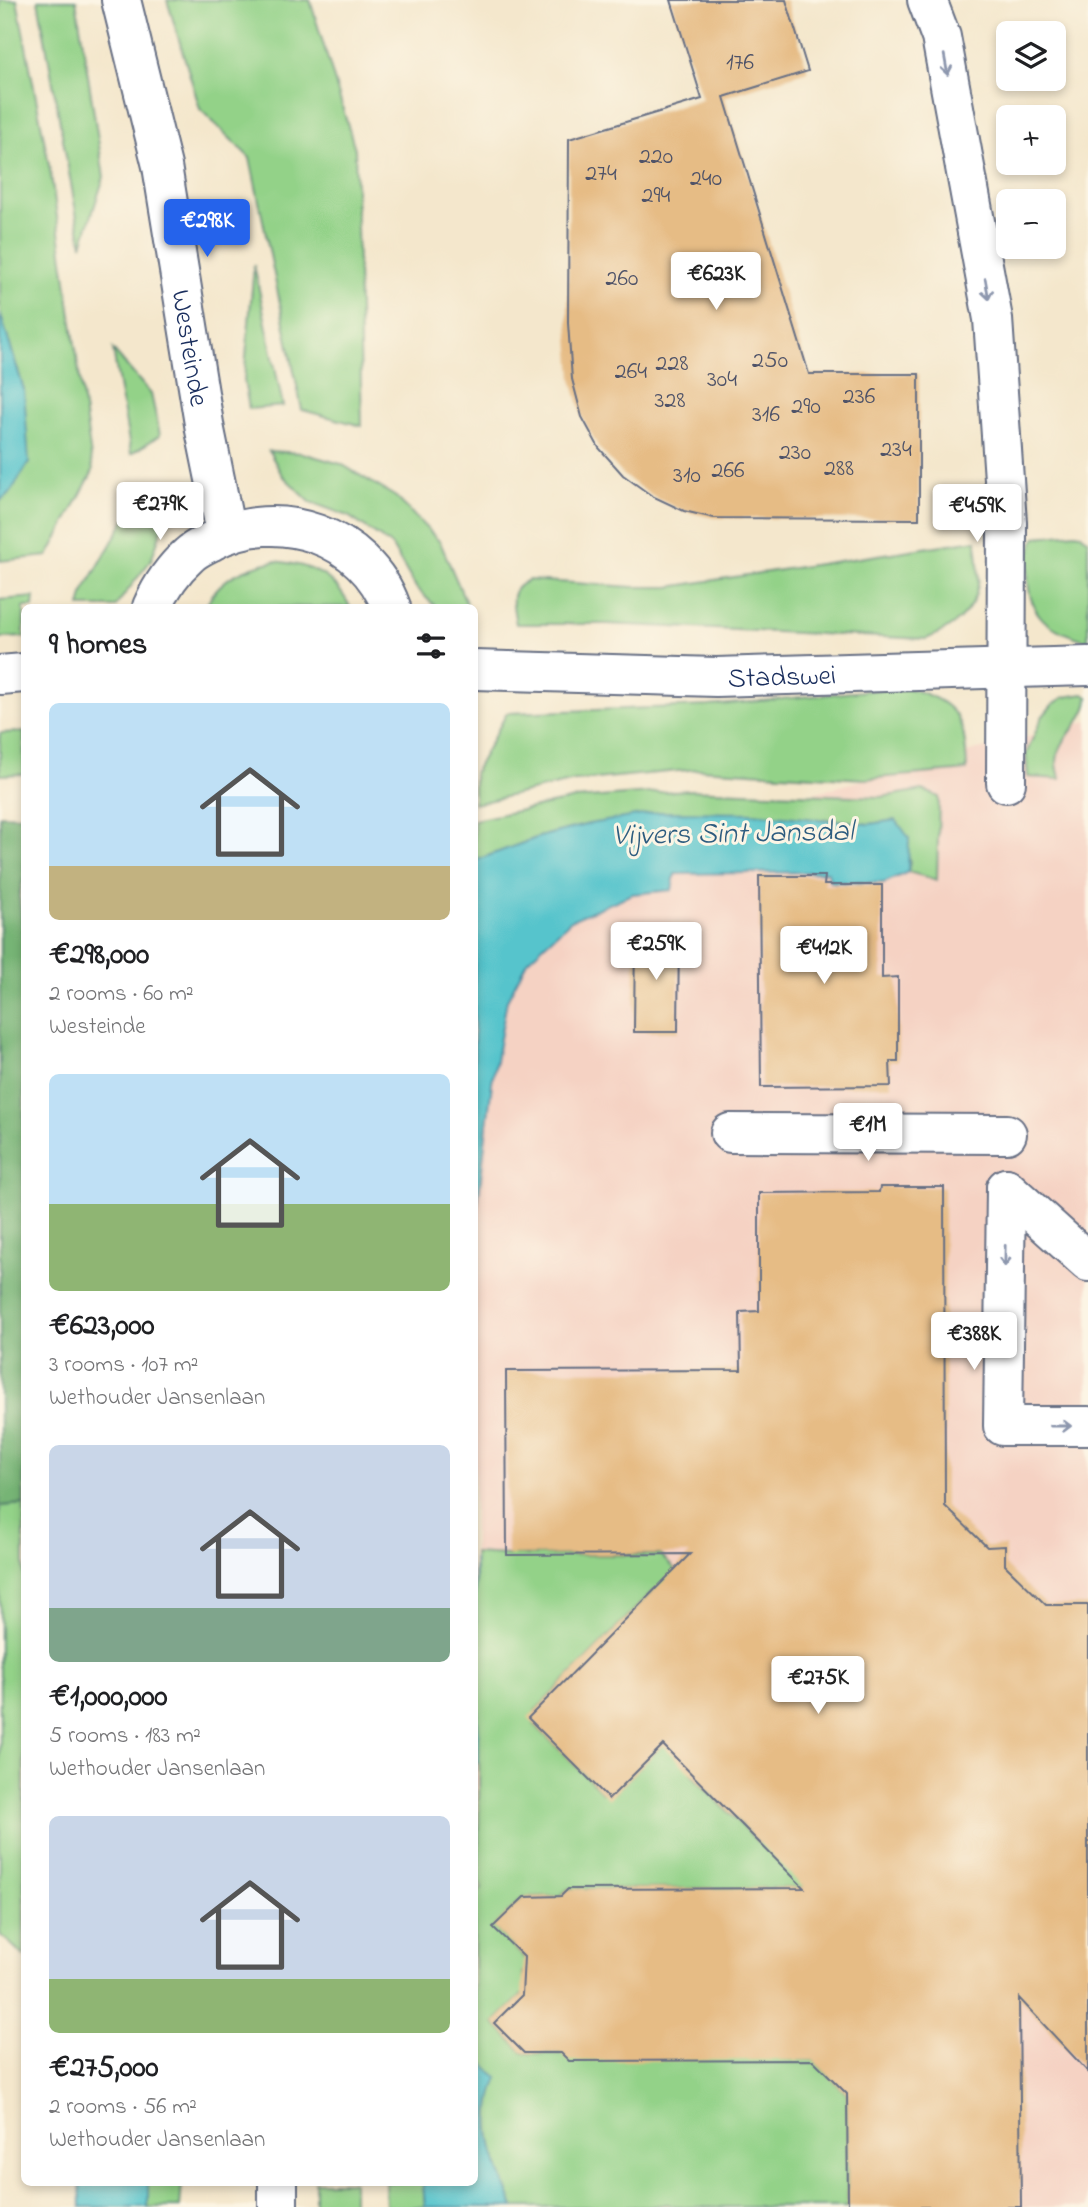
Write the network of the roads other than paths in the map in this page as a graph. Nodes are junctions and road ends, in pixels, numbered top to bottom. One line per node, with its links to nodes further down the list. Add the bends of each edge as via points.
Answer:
1 (121, 0): 3 (street, Westeinde, via 162,166)
2 (927, 0): 7 (street, one-way to 7, via 941,37 993,319 1007,523)
3 (226, 533): 4 (street, via 191,553 163,583); 5 (street, via 263,525 301,528 336,541 365,565)
4 (153, 604)
5 (390, 604)
6 (1088, 666): 7 (street, Stadswei)
7 (1008, 667): 8 (street, Stadswei, via 716,677); 11 (street)
8 (478, 670)
9 (21, 673): 10 (street)
10 (0, 675)
11 (1006, 783)
12 (730, 1133): 13 (street)
13 (1007, 1133)
14 (1088, 1262): 15 (street, one-way to 15, via 1006,1188 1003,1426)
15 (1088, 1426)
16 (278, 2186): 17 (street)
17 (278, 2207)

